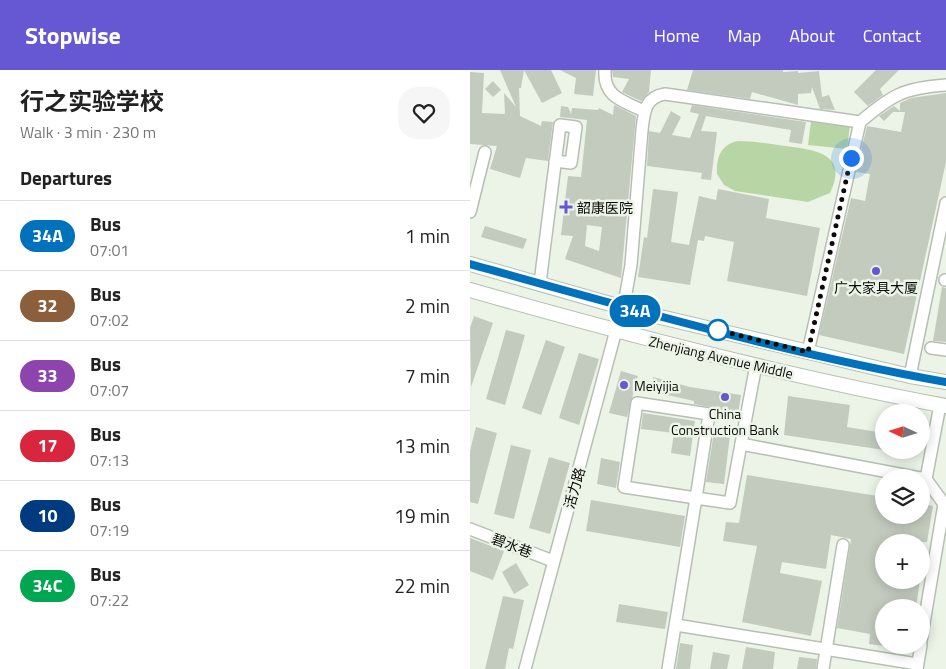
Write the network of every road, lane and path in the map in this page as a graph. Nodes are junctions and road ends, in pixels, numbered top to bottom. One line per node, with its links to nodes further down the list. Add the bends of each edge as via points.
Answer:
1 (605, 70): 3 (street, via 606,86 612,96)
2 (946, 85): 4 (street, via 902,92)
3 (644, 111): 4 (street, via 649,100 665,94); 12 (street, 活力路, via 631,265)
4 (860, 122): 16 (street)
5 (485, 152): 8 (street)
6 (555, 161): 10 (street)
7 (946, 203): 18 (street)
8 (470, 212)
9 (470, 264): 10 (main road, Zhenjiang Avenue Middle)
10 (540, 284): 12 (main road, Zhenjiang Avenue Middle)
11 (470, 290): 13 (main road, Zhenjiang Avenue Middle)
12 (623, 308): 13 (street, 活力路); 16 (main road, Zhenjiang Avenue Middle)
13 (617, 332): 17 (main road, Zhenjiang Avenue Middle); 28 (street, 活力路)
14 (931, 348): 15 (street)
15 (946, 350)
16 (808, 352): 18 (main road, Zhenjiang Avenue Middle)
17 (756, 365): 20 (main road, Zhenjiang Avenue Middle); 21 (street)
18 (910, 376): 19 (main road, Zhenjiang Avenue Middle)
19 (946, 382)
20 (943, 406): 23 (street)
21 (741, 444): 22 (street); 25 (street, via 730,503)
22 (875, 469)
23 (925, 469)
24 (930, 487): 29 (street, via 944,504)
25 (696, 498): 25 (street, via 624,487 637,403 709,414); 30 (street)
26 (470, 529): 28 (street, 碧水巷)
27 (843, 545): 31 (street)
28 (553, 561): 34 (street, 活力路)
29 (928, 599)
30 (676, 625): 31 (street); 35 (street)
31 (826, 650): 33 (street); 36 (street)
32 (919, 654): 33 (street)
33 (917, 667)
34 (525, 669)
35 (668, 669)
36 (823, 669)

